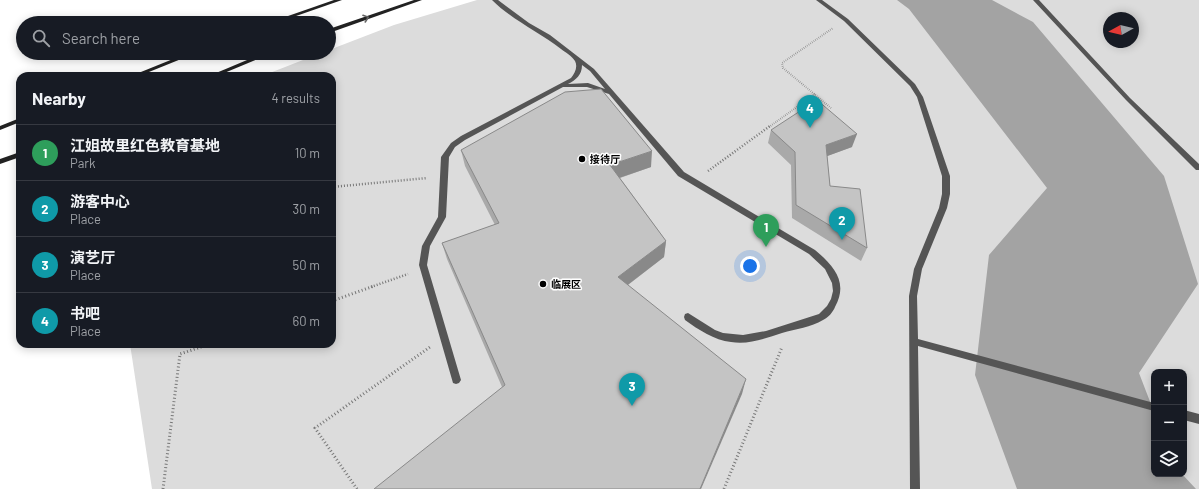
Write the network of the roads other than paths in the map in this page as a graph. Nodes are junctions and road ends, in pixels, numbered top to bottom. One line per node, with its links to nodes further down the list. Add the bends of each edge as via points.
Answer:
1 (339, 0): 6 (main road)
2 (419, 0): 7 (main road, one-way to 2)
3 (495, 0): 8 (lane)
4 (820, 0): 21 (lane, via 846,20 913,85 920,97 946,176 943,208 918,269 913,296)
5 (1036, 0): 19 (lane, via 1128,100)
6 (292, 16)
7 (336, 29)
8 (576, 57): 13 (lane, via 580,66 577,74 568,83); 14 (lane, via 592,70)
9 (175, 60): 11 (main road)
10 (252, 60): 12 (main road)
11 (144, 72)
12 (222, 72)
13 (557, 88): 14 (lane, via 588,85); 22 (lane, via 453,145 445,157 442,217 426,246 424,269)
14 (613, 94): 20 (lane, via 681,174 812,252 832,272 838,293 835,302 822,317 745,340 730,339 703,329)
15 (16, 122): 16 (main road)
16 (0, 128)
17 (16, 156): 18 (main road)
18 (0, 162)
19 (1199, 168)
20 (688, 317)
21 (913, 341): 23 (lane); 26 (lane)
22 (456, 380)
23 (1151, 406)
24 (1187, 416): 25 (lane)
25 (1199, 419)
26 (915, 489)

